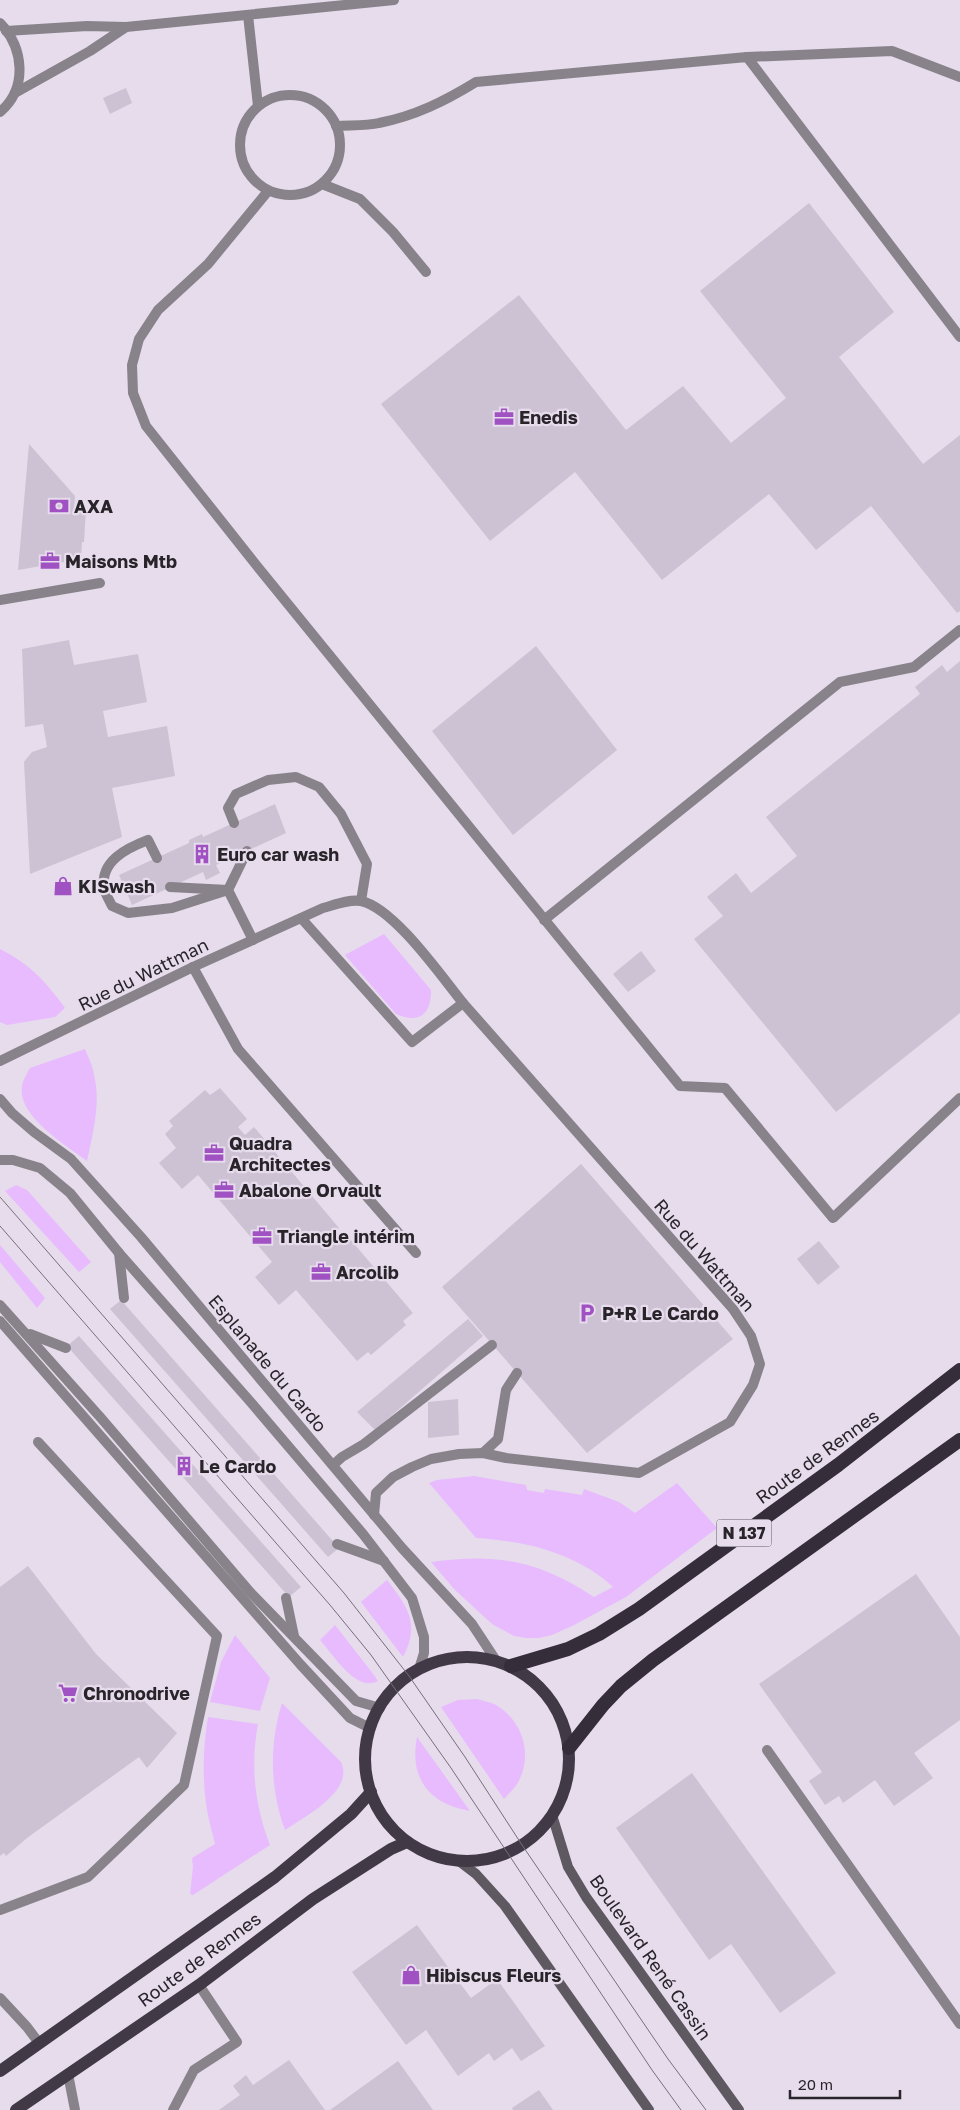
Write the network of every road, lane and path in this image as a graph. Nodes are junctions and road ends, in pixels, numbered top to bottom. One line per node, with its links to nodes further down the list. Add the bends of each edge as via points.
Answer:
1 (394, 0): 2 (street)
2 (248, 14): 4 (street); 8 (street)
3 (3, 27): 4 (street); 7 (street, via 14,40 20,59)
4 (126, 27): 7 (street)
5 (747, 57): 6 (street, via 892,51); 10 (street, via 476,82 444,102 420,112 378,124); 14 (street)
6 (960, 77)
7 (15, 93): 9 (street)
8 (258, 106): 10 (street, via 271,98 302,96 328,112); 12 (street, via 247,119 240,136 240,153 255,182)
9 (0, 112)
10 (336, 126): 11 (street, via 340,142 338,158)
11 (322, 184): 12 (street, via 296,195); 13 (street, via 360,199)
12 (268, 191): 25 (street, via 208,264 158,310 139,339 132,364 133,393 146,426 175,464)
13 (426, 272)
14 (960, 337)
15 (100, 583): 16 (street)
16 (0, 600)
17 (960, 630): 25 (street, via 914,667 840,682)
18 (234, 823): 23 (street, via 228,808 236,794 268,780 296,777 319,787 341,814 367,864)
19 (248, 851): 22 (street)
20 (156, 858): 22 (street, via 148,840 130,847 111,861 106,870 104,889 112,906 128,913 172,908)
21 (170, 888): 22 (street)
22 (228, 890): 26 (street)
23 (360, 901): 24 (street, Rue du Wattman, via 323,908); 28 (street, Rue du Wattman, via 382,910 397,923)
24 (301, 918): 26 (street, Rue du Wattman); 28 (street, via 412,1042)
25 (544, 920): 30 (street, via 680,1086 725,1088 833,1218)
26 (253, 940): 27 (street, Rue du Wattman)
27 (193, 967): 29 (street, Rue du Wattman); 33 (street, via 238,1049)
28 (463, 1003): 45 (street, Rue du Wattman, via 733,1309 751,1336 760,1364 754,1385 730,1422 639,1473)
29 (0, 1061)
30 (960, 1098)
31 (0, 1099): 46 (street, Esplanade du Cardo, via 27,1126 71,1159 141,1236)
32 (0, 1160): 34 (street, via 13,1160 40,1168 70,1193)
33 (416, 1253)
34 (119, 1254): 35 (street); 49 (street, via 248,1398)
35 (124, 1298)
36 (0, 1305): 38 (street)
37 (0, 1321): 56 (street, via 300,1664 350,1718)
38 (27, 1333): 40 (street); 51 (street, via 250,1592)
39 (492, 1345): 46 (street)
40 (66, 1348)
41 (960, 1370): 53 (highway, Route de Rennes / N 137, via 838,1465 639,1609 568,1649)
42 (517, 1373): 45 (street, via 506,1390 498,1439)
43 (960, 1440): 57 (highway, N 137, via 627,1681)
44 (38, 1442): 63 (street, via 217,1636 184,1785 88,1877)
45 (483, 1453): 47 (street, Rue du Wattman, via 431,1459 392,1478 376,1493)
46 (332, 1465): 47 (street, Esplanade du Cardo)
47 (374, 1515): 52 (street, Esplanade du Cardo, via 472,1624)
48 (337, 1544): 49 (street)
49 (385, 1561): 54 (street, via 412,1598 418,1614 424,1637)
50 (286, 1598): 51 (street)
51 (294, 1637): 55 (street, via 356,1701)
52 (497, 1662): 53 (main road); 54 (main road, via 457,1658)
53 (511, 1666): 57 (main road, via 535,1683 552,1702 563,1724)
54 (419, 1669): 55 (main road, via 394,1688)
55 (380, 1708): 56 (main road)
56 (370, 1728): 59 (main road, via 366,1771)
57 (568, 1748): 60 (main road, via 568,1772 563,1794)
58 (767, 1750): 66 (street)
59 (371, 1792): 61 (main road, via 391,1828); 67 (main road, Route de Rennes, via 351,1814 275,1877)
60 (552, 1816): 62 (main road, via 534,1837 507,1853 492,1859); 74 (main road, Boulevard René Cassin, via 568,1867 586,1897)
61 (407, 1842): 62 (main road, via 440,1858); 64 (main road, Route de Rennes, via 313,1900)
62 (459, 1861): 73 (main road, via 476,1874 505,1906)
63 (0, 1910)
64 (199, 1985): 69 (main road, Route de Rennes); 72 (street, via 237,2042 194,2070)
65 (0, 1998): 67 (street)
66 (960, 2024)
67 (39, 2044): 68 (main road, Route de Rennes)
68 (0, 2071)
69 (68, 2074): 70 (main road, Route de Rennes); 71 (street)
70 (16, 2110)
71 (75, 2110)
72 (173, 2110)
73 (649, 2110)
74 (739, 2110)

